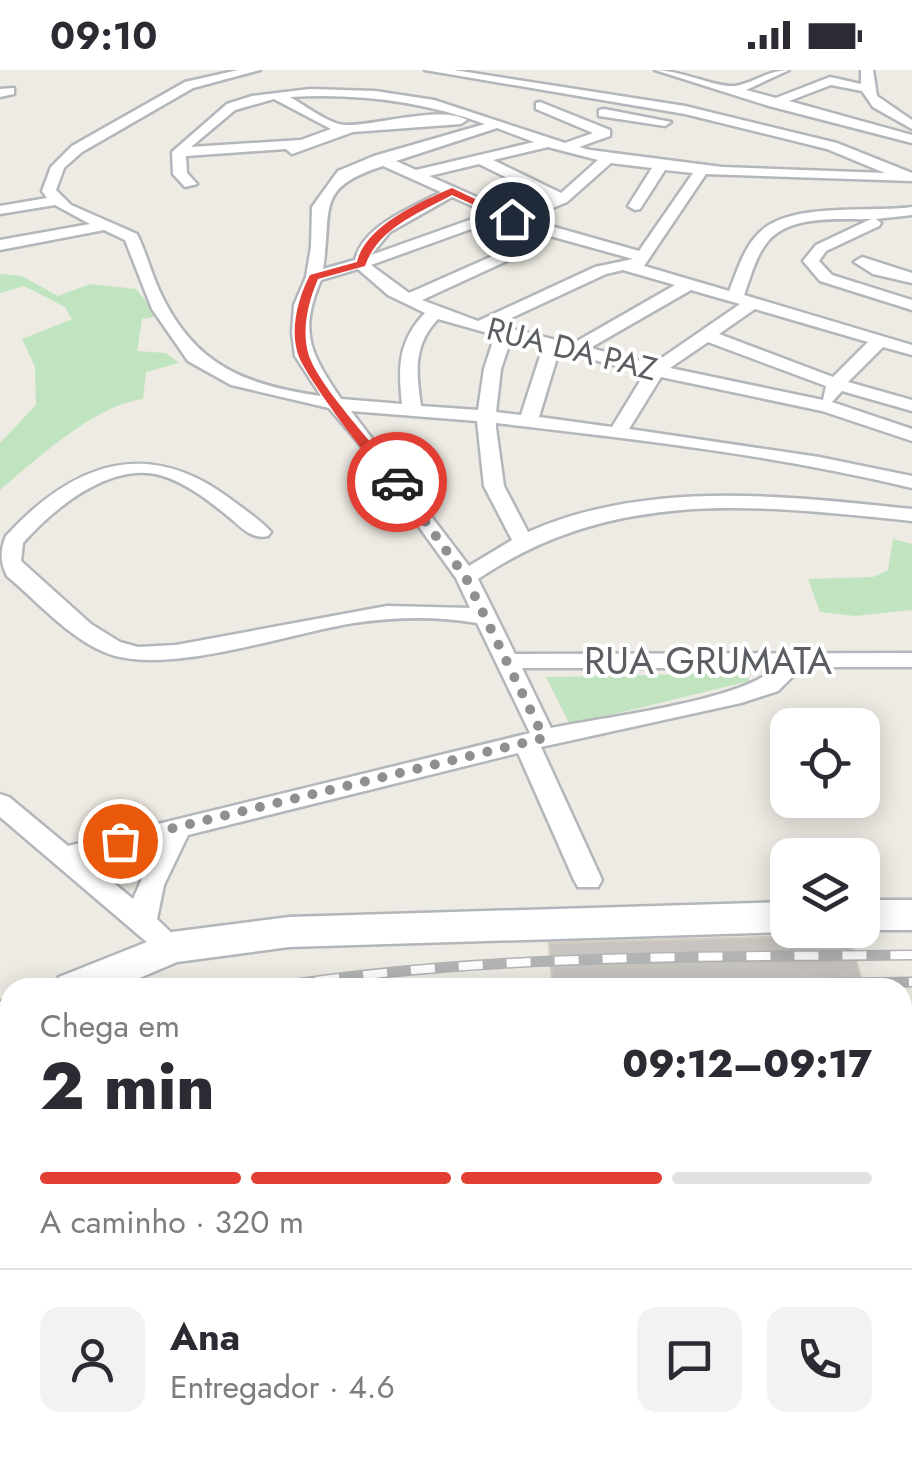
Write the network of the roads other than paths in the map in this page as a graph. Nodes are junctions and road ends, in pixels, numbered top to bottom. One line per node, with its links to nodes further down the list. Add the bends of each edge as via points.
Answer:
1 (243, 70): 33 (street, via 189,85 63,158 48,191)
2 (431, 70): 20 (street, via 664,106)
3 (660, 70): 8 (street)
4 (707, 70): 8 (street)
5 (739, 70): 7 (street)
6 (867, 70): 12 (street)
7 (773, 74): 9 (street); 10 (street)
8 (685, 78): 10 (street)
9 (818, 84): 12 (street, via 834,81); 13 (street)
10 (732, 91): 13 (street)
11 (275, 94): 17 (street, via 400,99); 19 (street); 23 (street, via 229,108)
12 (860, 97): 16 (street); 18 (street)
13 (773, 103): 16 (street)
14 (540, 106): 22 (street, via 605,132)
15 (604, 113): 20 (street, via 625,121 644,114 752,141)
16 (819, 114): 21 (street)
17 (489, 122): 19 (street); 22 (street); 26 (street)
18 (912, 126)
19 (344, 132): 23 (street, via 297,147)
20 (781, 134): 30 (street, via 860,155)
21 (912, 139)
22 (558, 145): 24 (street); 25 (street)
23 (179, 152): 31 (street, via 180,174)
24 (608, 158): 27 (street); 34 (street)
25 (480, 159): 29 (street); 34 (street)
26 (379, 160): 29 (street); 47 (street, via 343,174 326,192)
27 (661, 165): 28 (street); 35 (street)
28 (702, 170): 30 (street); 44 (street)
29 (416, 174): 32 (street)
30 (909, 177)
31 (190, 184)
32 (452, 191): 39 (street); 46 (street, via 385,228)
33 (58, 200): 36 (street); 41 (street)
34 (562, 200): 39 (street)
35 (635, 206)
36 (0, 210)
37 (912, 211): 38 (street)
38 (893, 216): 50 (street, via 802,220 770,229); 53 (street, via 845,234 810,262 826,278)
39 (512, 219): 44 (street)
40 (480, 221): 46 (street)
41 (108, 225): 43 (street); 64 (street, via 132,237 150,291 204,366)
42 (534, 243): 51 (street)
43 (0, 245)
44 (640, 262): 49 (street); 55 (street, via 601,270)
45 (862, 262): 48 (street)
46 (362, 264): 47 (street); 51 (street, RUA DA PAZ, via 372,278)
47 (314, 277): 64 (street, via 302,305 304,356)
48 (912, 278)
49 (689, 284): 50 (street); 60 (street)
50 (735, 297): 52 (street)
51 (410, 299): 54 (street, RUA DA PAZ)
52 (753, 303): 57 (street); 58 (street)
53 (912, 305)
54 (435, 312): 55 (street, RUA DA PAZ); 67 (street, via 409,344)
55 (480, 326): 56 (street, RUA DA PAZ)
56 (505, 332): 59 (street, RUA DA PAZ); 68 (street)
57 (708, 336): 62 (street); 63 (street)
58 (880, 340): 61 (street); 63 (street)
59 (554, 344): 60 (street, RUA DA PAZ); 69 (street)
60 (576, 349): 62 (street, RUA DA PAZ)
61 (912, 350)
62 (656, 370): 65 (street, RUA DA PAZ); 70 (street)
63 (836, 384): 65 (street); 66 (street)
64 (335, 404): 67 (street); 76 (street)
65 (826, 406): 71 (street, RUA DA PAZ)
66 (912, 406)
67 (412, 410): 68 (street)
68 (486, 416): 69 (street); 75 (street, via 495,489)
69 (528, 422): 70 (street)
70 (617, 433): 72 (street)
71 (912, 435)
72 (912, 482)
73 (912, 516): 75 (street, via 696,504 580,519)
74 (260, 532): 77 (street, via 198,486 162,469 137,468 98,476 25,527 10,545 9,560 102,642 126,652 172,652 408,610)
75 (524, 542): 76 (street)
76 (466, 578): 77 (street)
77 (484, 617): 79 (street)
78 (912, 660): 80 (street, RUA GRUMATA)
79 (504, 661): 80 (street, RUA GRUMATA); 81 (street)
80 (794, 662): 81 (street, via 782,677 752,692)
81 (535, 740): 83 (street); 85 (street)
82 (0, 802): 84 (street)
83 (179, 826): 84 (street); 89 (street)
84 (61, 856): 89 (street)
85 (588, 880)
86 (912, 914): 87 (main road)
87 (880, 915)
88 (770, 918): 90 (main road, via 288,932)
89 (142, 919): 90 (street)
90 (172, 947): 91 (main road)
91 (97, 978)

